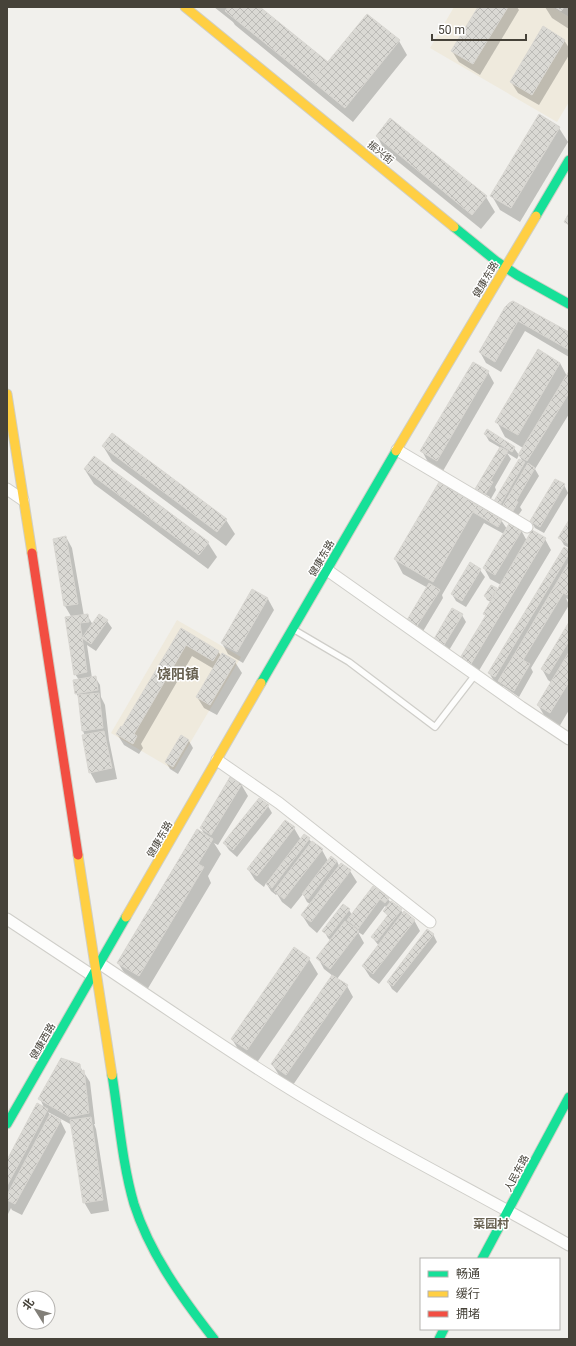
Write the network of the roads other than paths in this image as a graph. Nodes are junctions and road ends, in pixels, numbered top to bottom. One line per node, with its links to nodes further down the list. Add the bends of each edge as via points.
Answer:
1 (186, 7): 3 (street, 振兴街)
2 (569, 160): 3 (street, 健康东路)
3 (505, 267): 4 (street, 振兴街); 6 (street, 健康东路)
4 (569, 304)
5 (7, 394): 8 (street)
6 (397, 450): 9 (street); 10 (street, 健康东路)
7 (7, 489): 8 (street)
8 (23, 500): 17 (street)
9 (527, 527)
10 (327, 570): 11 (street, 健康东路); 12 (street)
11 (293, 628): 12 (lane, via 349,662 435,727); 14 (street, 健康东路)
12 (475, 675): 13 (street)
13 (569, 739)
14 (217, 760): 16 (street, via 279,803); 17 (street, 健康东路)
15 (7, 919): 17 (street)
16 (430, 922)
17 (96, 970): 19 (street, 健康西路); 20 (street, via 414,1161); 24 (street, via 124,1161 138,1214 149,1241 169,1277)
18 (569, 1096): 20 (street, 人民东路)
19 (7, 1124)
20 (508, 1210): 21 (street); 22 (street, 人民东路)
21 (569, 1245)
22 (483, 1258)
23 (443, 1330): 25 (street)
24 (214, 1339)
25 (438, 1339)

